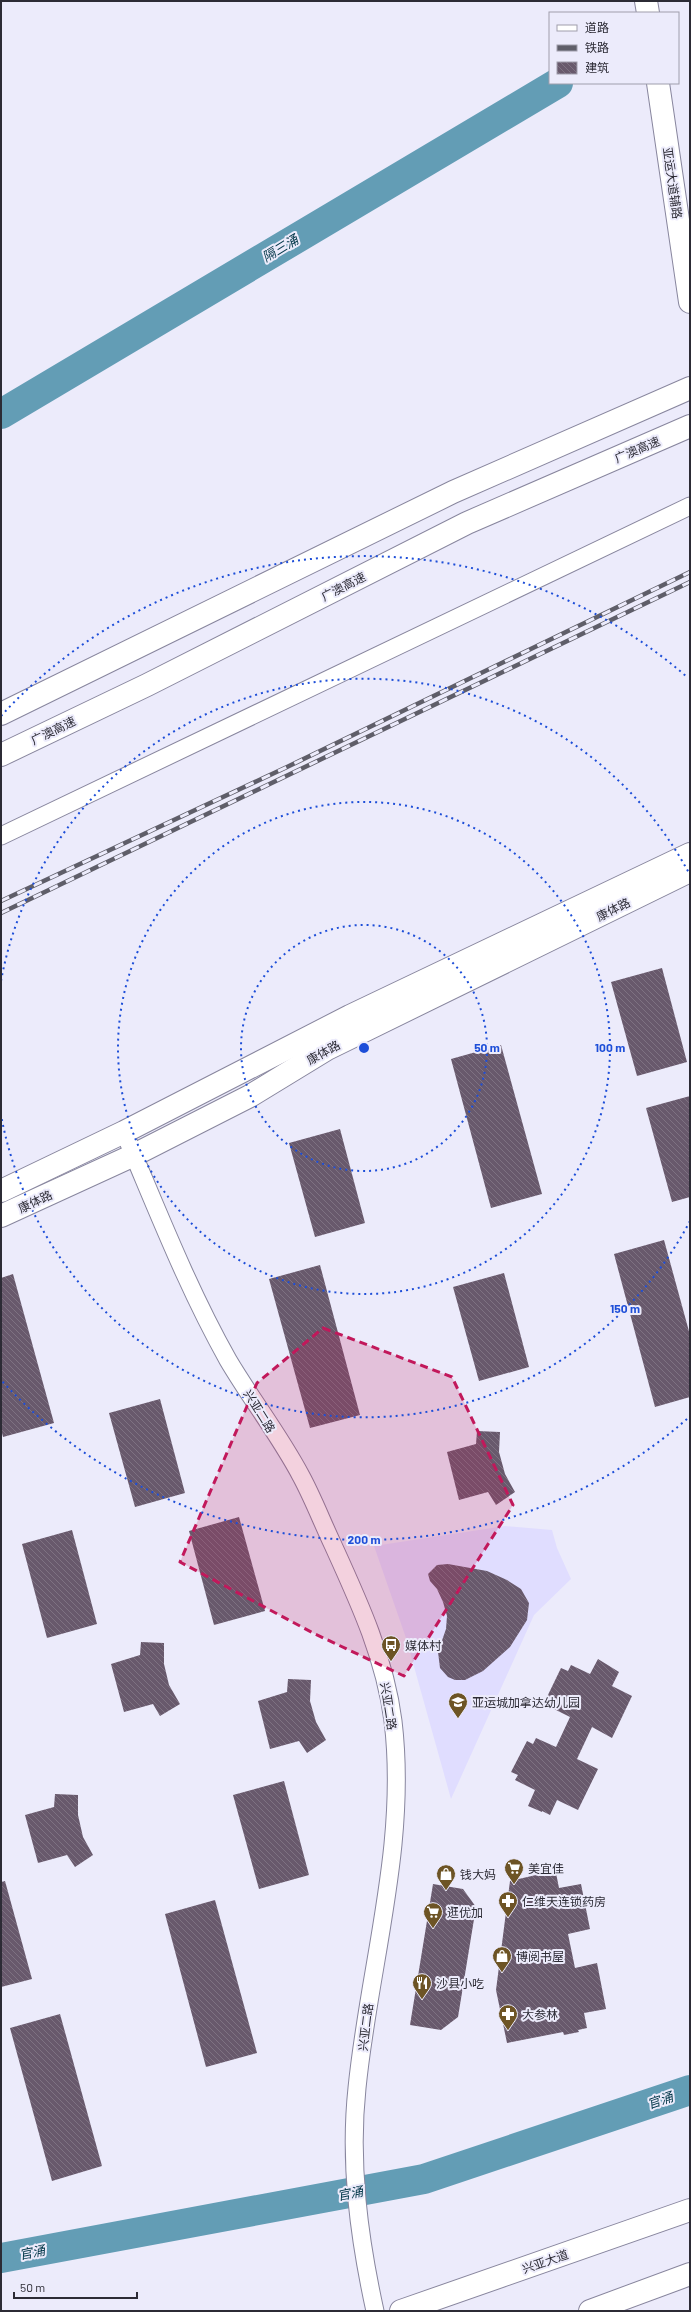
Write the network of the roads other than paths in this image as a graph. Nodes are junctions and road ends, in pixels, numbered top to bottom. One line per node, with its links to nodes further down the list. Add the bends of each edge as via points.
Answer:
1 (646, 1): 2 (main road)
2 (648, 12)
3 (659, 86): 4 (main road, 亚运大道辅路)
4 (690, 302)
5 (690, 388): 8 (main road, via 453,492)
6 (690, 426): 9 (main road, 广澳高速, via 467,523 147,685)
7 (690, 506): 10 (street)
8 (1, 714)
9 (1, 755)
10 (1, 836)
11 (690, 854): 13 (main road, 康体路, via 350,1016)
12 (690, 871): 14 (main road, 康体路, via 328,1049 250,1096)
13 (124, 1132): 14 (street, 兴亚二路); 15 (main road, 康体路)
14 (134, 1156): 16 (main road, 康体路); 19 (street, 兴亚二路, via 175,1255 228,1358 301,1476 358,1600 381,1658 388,1690 397,1764 396,1815 391,1865 370,1986 356,2089 353,2153 363,2256)
15 (1, 1191)
16 (1, 1216)
17 (690, 2210): 20 (main road, 兴亚大道)
18 (690, 2274): 21 (main road)
19 (375, 2311)
20 (401, 2311)
21 (590, 2311)

